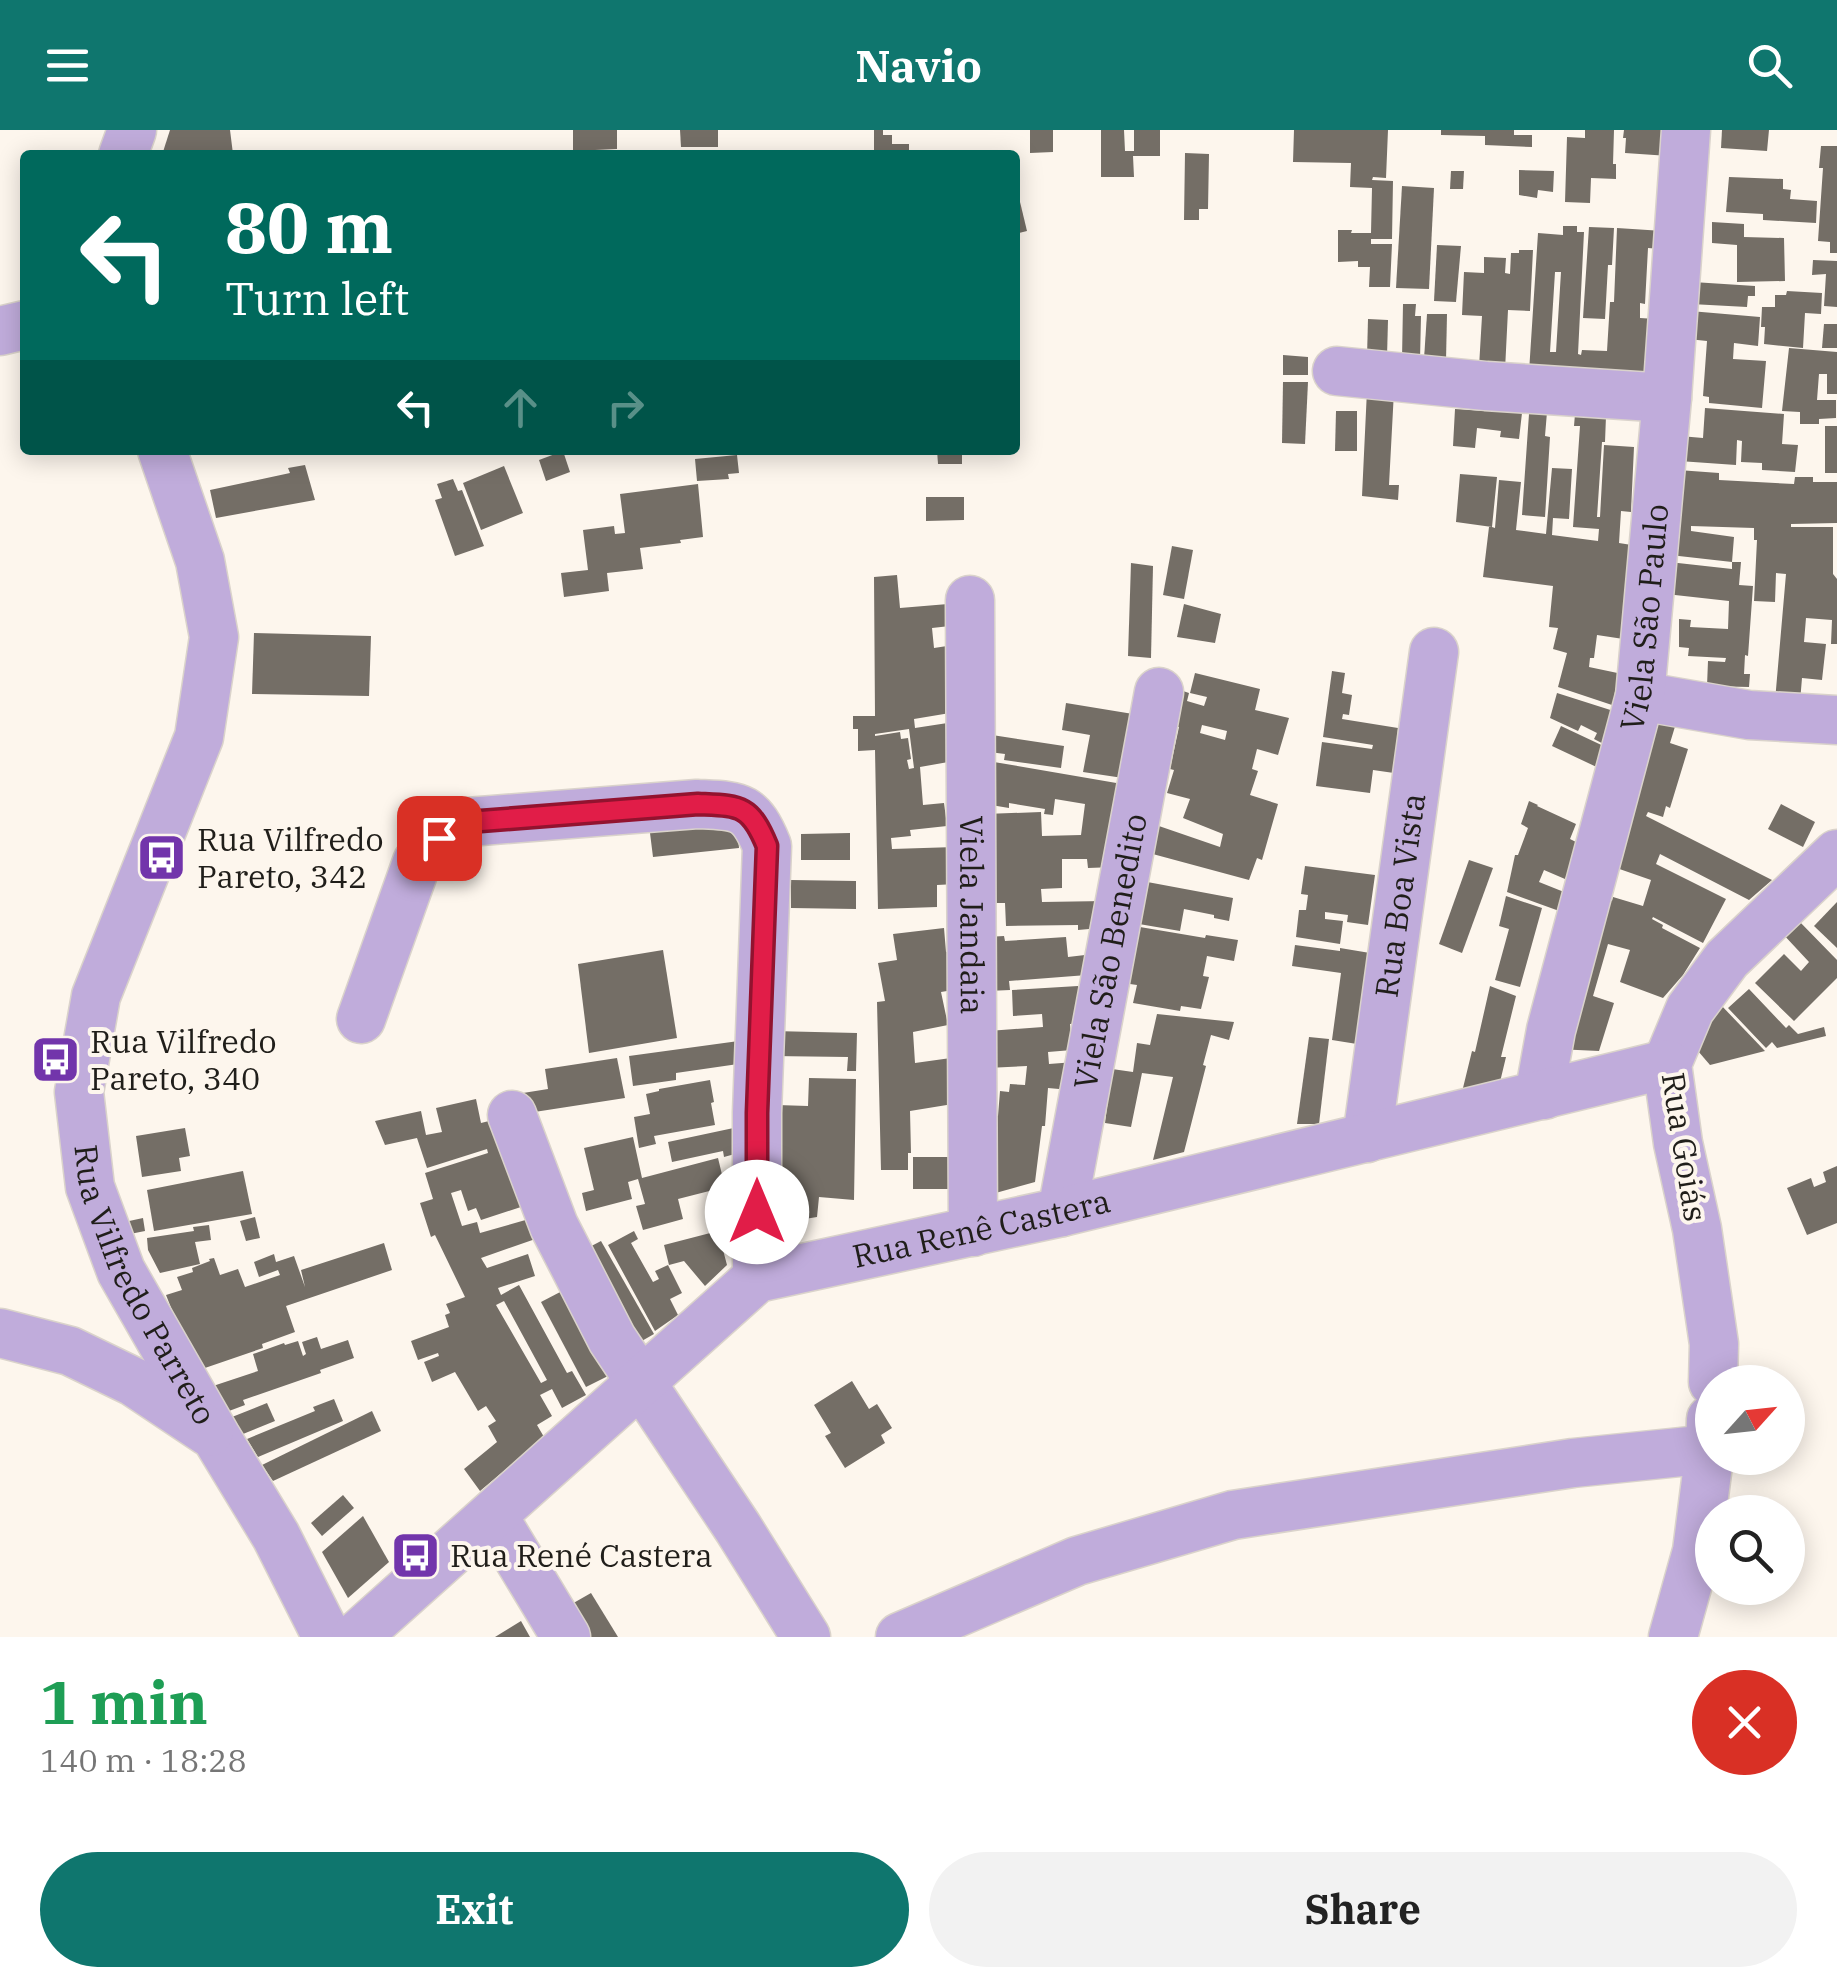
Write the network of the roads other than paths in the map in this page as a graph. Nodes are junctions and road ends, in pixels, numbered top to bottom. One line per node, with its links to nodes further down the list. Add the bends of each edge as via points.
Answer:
1 (1686, 130): 3 (street, Viela São Paulo)
2 (1337, 371): 3 (street)
3 (1667, 398): 8 (street, Viela São Paulo)
4 (164, 455): 22 (street, Rua Vilfredo Parreto, via 200,561 214,637 200,737 96,996 79,1092 90,1187 121,1271)
5 (970, 600): 17 (street, Viela Jandaia)
6 (1434, 652): 15 (street, Rua Boa Vista)
7 (1159, 692): 16 (street, Viela São Benedito)
8 (1640, 696): 9 (street, via 1749,716); 13 (street, Viela São Paulo, via 1551,1030)
9 (1837, 720)
10 (1837, 854): 12 (street, Rua Goiás, via 1727,959 1690,1009)
11 (361, 1019): 18 (street, via 417,862 439,838 468,822 698,804 747,812 767,846)
12 (1667, 1064): 13 (street, Rua Renê Castera); 20 (street, Rua Goiás)
13 (1544, 1095): 15 (street, Rua Renê Castera)
14 (512, 1115): 21 (street, via 554,1226)
15 (1367, 1138): 16 (street, Rua Renê Castera)
16 (1062, 1212): 17 (street, Rua Renê Castera)
17 (974, 1232): 18 (street, Rua Renê Castera)
18 (756, 1278): 21 (street, Rua Renê Castera)
19 (0, 1333): 22 (street, via 70,1352 118,1374)
20 (1713, 1365)
21 (639, 1383): 25 (street, Rua Renê Castera); 29 (street)
22 (216, 1437): 26 (street, Rua Vilfredo Parreto)
23 (1695, 1451): 30 (street, via 1233,1515 1077,1561)
24 (1707, 1475): 31 (street, via 1697,1551)
25 (492, 1516): 27 (street, Rua Renê Castera); 28 (street)
26 (327, 1637)
27 (356, 1637)
28 (566, 1637)
29 (806, 1637)
30 (900, 1637)
31 (1674, 1637)

